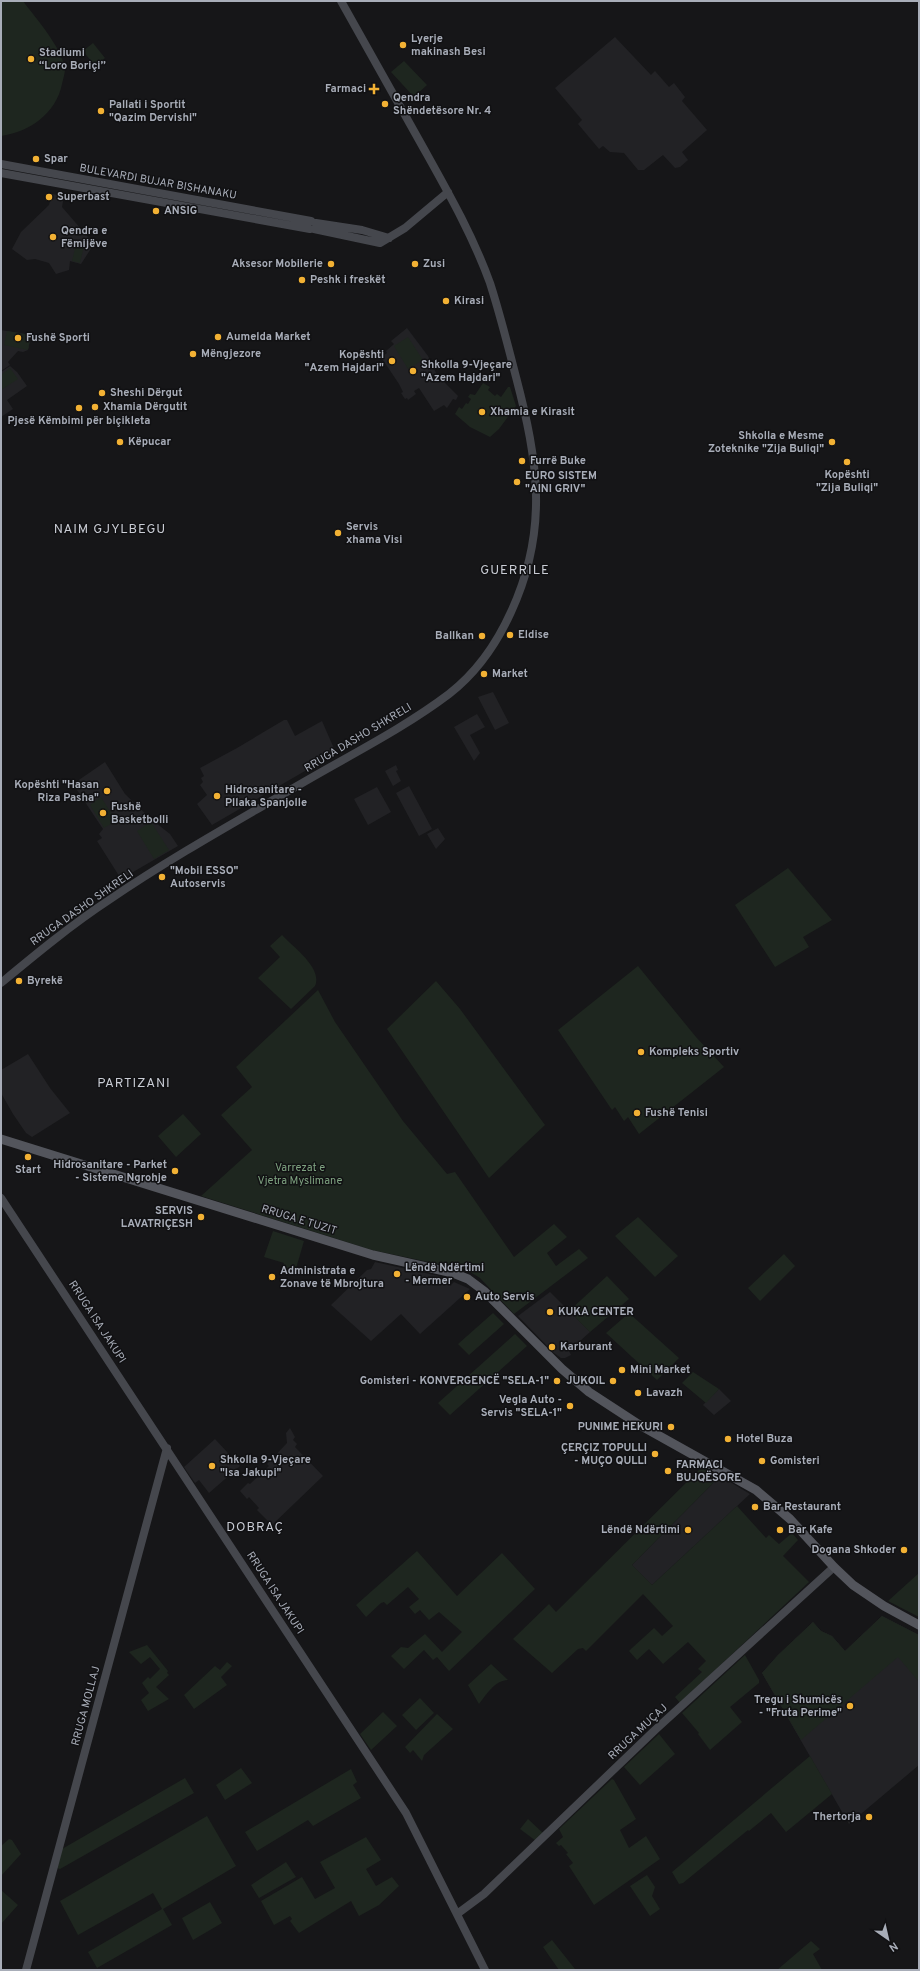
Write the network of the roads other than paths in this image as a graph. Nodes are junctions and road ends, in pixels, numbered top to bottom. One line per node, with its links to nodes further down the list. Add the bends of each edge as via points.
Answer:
1 (341, 1): 4 (main road, RRUGA DASHO SHKRELI)
2 (1, 164): 5 (main road, BULEVARDI BUJAR BISHANAKU)
3 (1, 173): 5 (main road, BULEVARDI BUJAR BISHANAKU)
4 (448, 192): 6 (main road); 7 (main road, RRUGA DASHO SHKRELI, via 489,282 530,434 537,489 537,519 528,568 503,629 480,663 453,691 431,707 110,898 64,931)
5 (313, 226): 6 (main road, BULEVARDI BUJAR BISHANAKU, via 362,230); 6 (main road, BULEVARDI BUJAR BISHANAKU, via 380,243)
6 (389, 238)
7 (1, 984)
8 (1, 1139): 11 (main road, RRUGA E TUZIT, via 373,1255 462,1276 484,1291 562,1369 589,1392 620,1413 756,1490 790,1519)
9 (1, 1198): 10 (main road, RRUGA ISA JAKUPI)
10 (167, 1448): 13 (main road, RRUGA ISA JAKUPI, via 406,1813); 14 (main road, RRUGA MOLLAJ)
11 (834, 1567): 12 (main road, RRUGA E TUZIT, via 869,1597); 13 (main road, RRUGA MUÇAJ, via 655,1730 484,1894)
12 (919, 1625)
13 (457, 1914): 15 (main road, RRUGA ISA JAKUPI)
14 (26, 1970)
15 (485, 1970)

